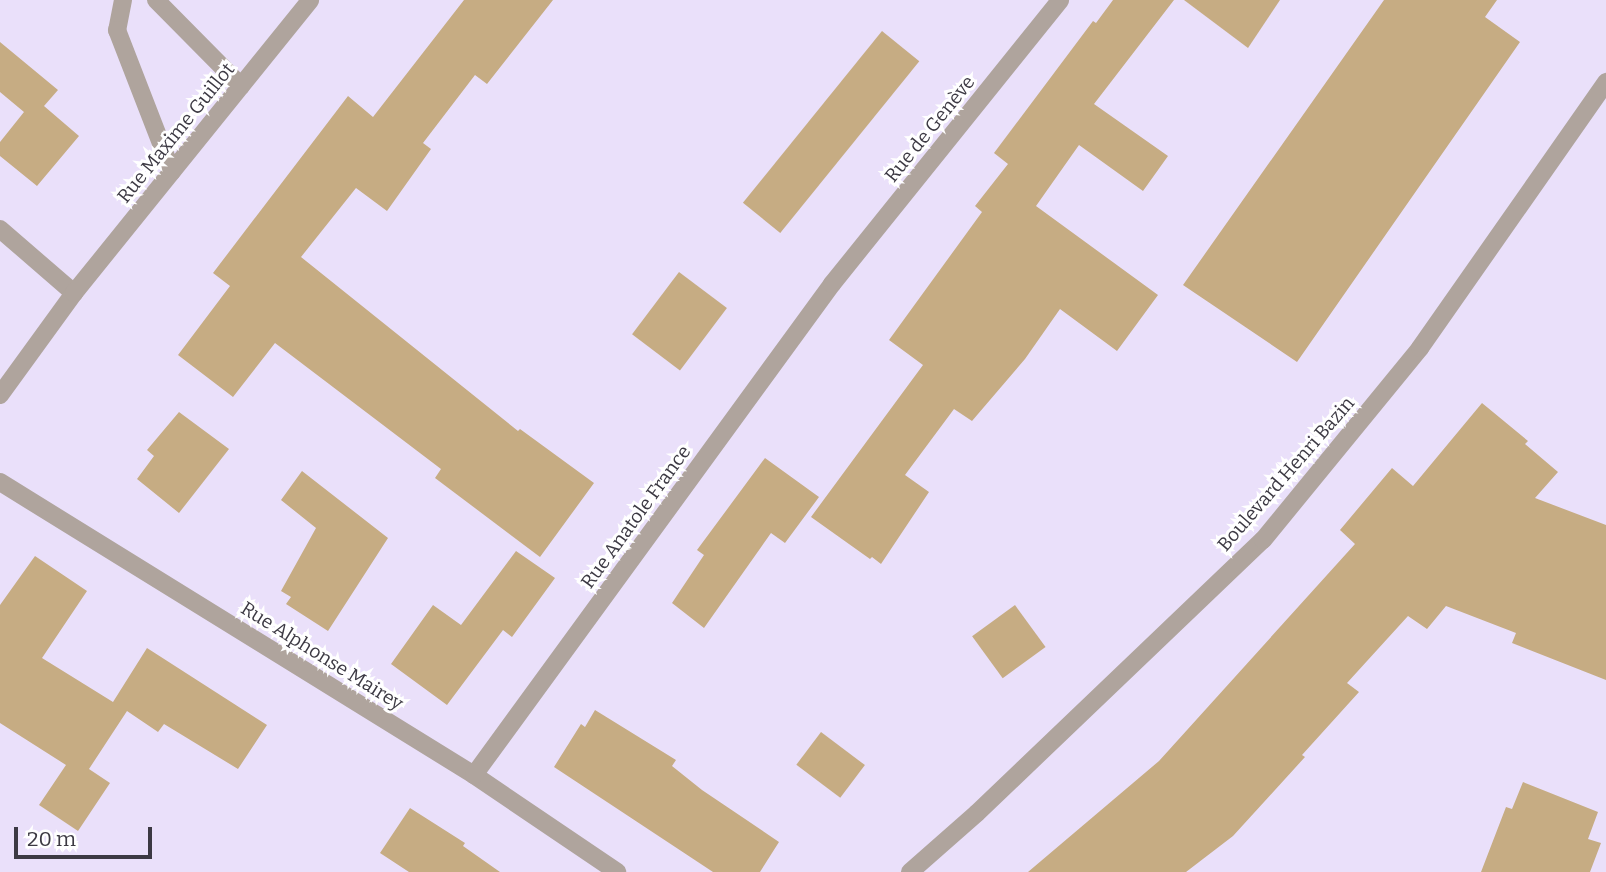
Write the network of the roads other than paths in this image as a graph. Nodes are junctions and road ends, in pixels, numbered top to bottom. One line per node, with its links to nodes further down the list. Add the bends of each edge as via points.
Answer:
1 (123, 0): 7 (street, via 117,30)
2 (156, 0): 6 (street)
3 (310, 0): 6 (street, Rue Maxime Guillot)
4 (1060, 0): 9 (street, Rue de Genève)
5 (1606, 82): 15 (street, Boulevard Henri Bazin, via 1420,348 1262,540)
6 (241, 86): 7 (street, Rue Maxime Guillot)
7 (172, 172): 10 (street, Rue Maxime Guillot)
8 (0, 229): 10 (street)
9 (832, 284): 13 (street, Rue Anatole France)
10 (74, 293): 11 (street, Rue Maxime Guillot)
11 (0, 395)
12 (0, 482): 13 (street, Rue Alphonse Mairey)
13 (474, 775): 14 (street, Rue Alphonse Mairey)
14 (617, 872)
15 (910, 872)

